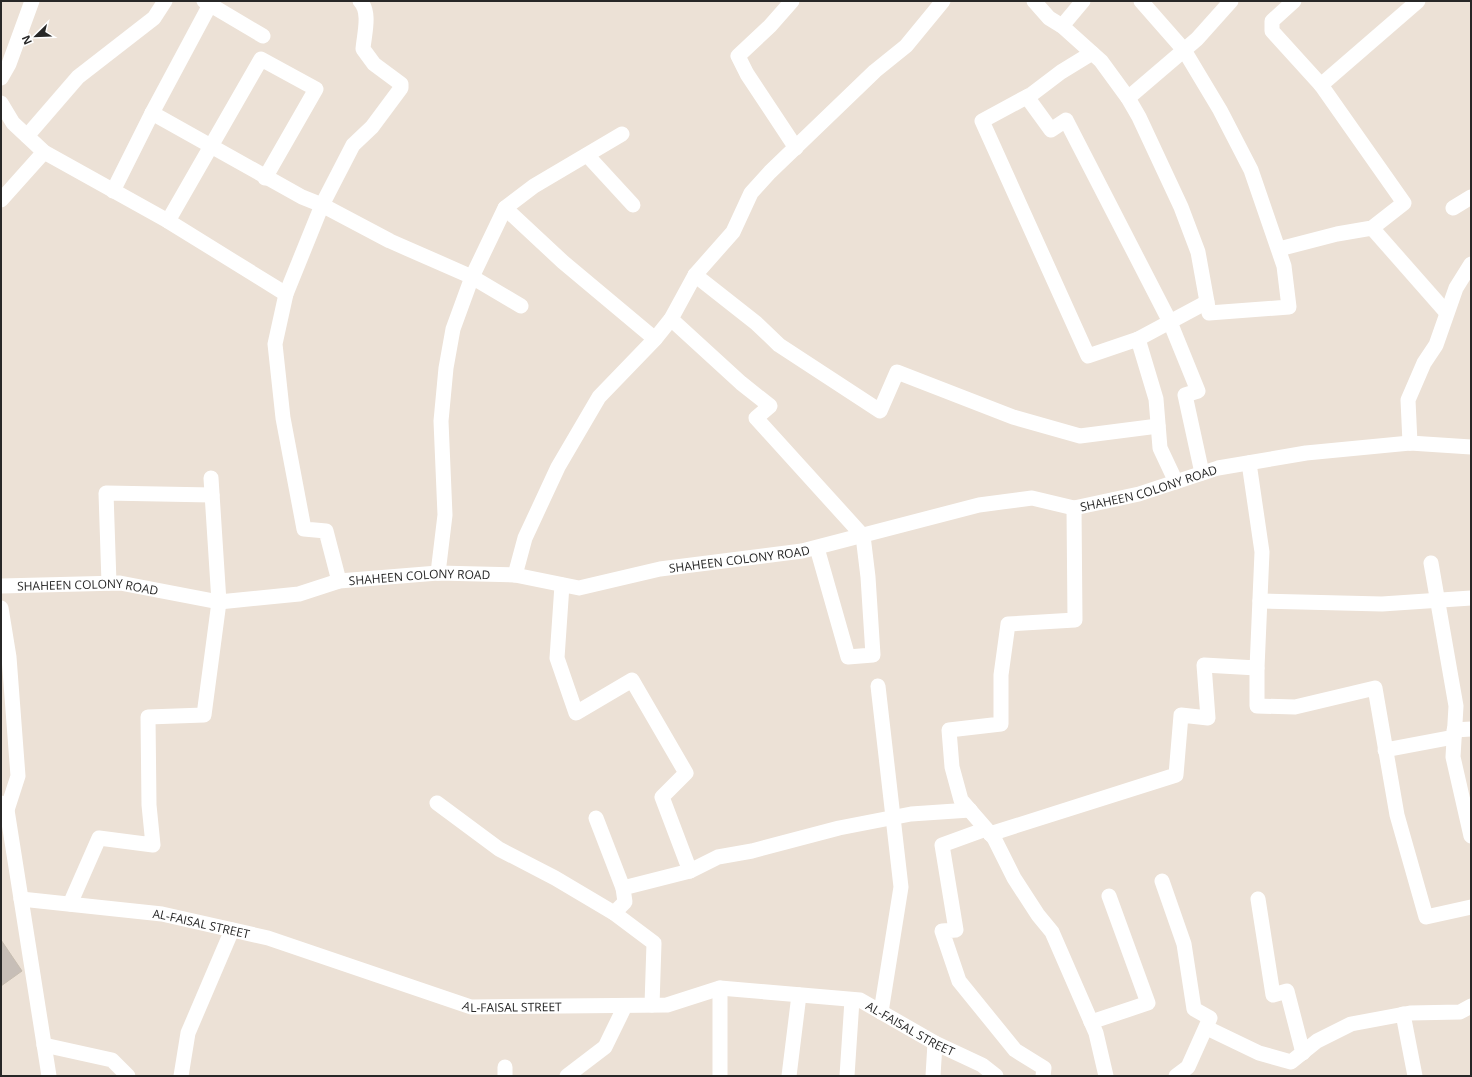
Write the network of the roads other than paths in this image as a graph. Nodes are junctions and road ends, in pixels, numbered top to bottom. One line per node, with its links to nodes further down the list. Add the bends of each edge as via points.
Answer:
1 (32, 1): 17 (street, via 9,64)
2 (165, 1): 24 (street, via 154,18 78,78)
3 (360, 1): 33 (street, via 364,5 366,20 363,49 374,64 401,84 401,88 372,127 353,144)
4 (792, 1): 26 (street, via 738,56)
5 (943, 1): 26 (street, via 906,46 875,71)
6 (1034, 1): 13 (street, via 1049,18)
7 (1082, 1): 13 (street)
8 (1141, 1): 15 (street)
9 (1231, 1): 15 (street)
10 (1294, 1): 18 (street, via 1272,21 1272,32)
11 (1418, 1): 18 (street)
12 (209, 2): 14 (street); 22 (street)
13 (1062, 26): 16 (street)
14 (263, 36)
15 (1184, 50): 20 (street); 39 (street, via 1220,110 1251,170)
16 (1092, 52): 19 (street); 20 (street)
17 (1, 78)
18 (1322, 85): 38 (street, via 1404,203)
19 (1027, 97): 48 (street, via 1051,130 1066,120); 50 (street, via 982,121 1088,356)
20 (1128, 98): 44 (street, via 1181,207 1198,252)
21 (1, 103): 24 (street, via 13,123)
22 (152, 113): 25 (street); 30 (street)
23 (622, 134): 28 (street)
24 (27, 136): 27 (street)
25 (212, 147): 29 (street); 29 (street, via 261,59 316,89); 37 (street)
26 (796, 148): 41 (street, via 751,193 733,232)
27 (44, 152): 30 (street); 32 (street)
28 (587, 155): 34 (street); 35 (street, via 534,186)
29 (264, 178): 33 (street)
30 (113, 191): 37 (street)
31 (1471, 197): 36 (street)
32 (1, 200)
33 (322, 205): 42 (street, via 390,241); 43 (street)
34 (633, 205)
35 (505, 208): 42 (street); 49 (street, via 563,262)
36 (1453, 208)
37 (168, 221): 43 (street)
38 (1372, 228): 39 (street); 46 (street)
39 (1279, 249): 44 (street, via 1284,266 1289,307 1209,313)
40 (1471, 264): 46 (street, via 1456,288)
41 (695, 275): 47 (street); 51 (street, via 756,323 779,345 880,411 897,372 1013,417 1080,436)
42 (472, 277): 45 (street); 63 (street, via 452,329 446,368 441,421 445,515)
43 (286, 294): 65 (street, via 275,344 283,418 304,528 326,531)
44 (1207, 302): 48 (street)
45 (521, 306)
46 (1446, 312): 52 (street, via 1436,345 1424,363 1408,400)
47 (670, 319): 49 (street); 60 (street, via 770,406 756,418)
48 (1170, 322): 50 (street); 55 (street, via 1198,391 1185,395)
49 (655, 339): 64 (street, via 599,397 558,467 525,538)
50 (1138, 339): 51 (street, via 1156,399)
51 (1158, 426): 57 (street, via 1160,448)
52 (1410, 442): 53 (street, SHAHEEN COLONY ROAD); 54 (street, SHAHEEN COLONY ROAD, via 1306,453)
53 (1471, 447)
54 (1249, 463): 55 (street, SHAHEEN COLONY ROAD); 70 (street, via 1262,552)
55 (1202, 473): 57 (street, SHAHEEN COLONY ROAD)
56 (211, 478): 58 (street)
57 (1176, 482): 59 (street, SHAHEEN COLONY ROAD, via 1139,494)
58 (212, 495): 66 (street, via 106,493); 72 (street)
59 (1074, 508): 60 (street, SHAHEEN COLONY ROAD, via 1032,498 979,505); 81 (street, via 1075,620 1008,624 1001,675 1001,724 949,730 952,767 961,800)
60 (863, 536): 61 (street, SHAHEEN COLONY ROAD); 61 (street, via 873,655 848,657)
61 (817, 548): 67 (street, SHAHEEN COLONY ROAD, via 660,569 579,588)
62 (1432, 563): 71 (street)
63 (438, 573): 64 (street, SHAHEEN COLONY ROAD); 65 (street, SHAHEEN COLONY ROAD)
64 (515, 575): 67 (street, SHAHEEN COLONY ROAD)
65 (339, 581): 72 (street, SHAHEEN COLONY ROAD, via 299,594)
66 (109, 583): 68 (street, SHAHEEN COLONY ROAD); 72 (street, SHAHEEN COLONY ROAD)
67 (562, 585): 86 (street, via 557,658 576,713 632,680 686,773 662,797)
68 (1, 586)
69 (1471, 598): 71 (street)
70 (1260, 601): 71 (street, via 1382,604); 74 (street)
71 (1438, 601): 77 (street, via 1456,706)
72 (219, 602): 92 (street, via 204,714 148,717 149,805 154,846 99,838)
73 (1, 608): 80 (street, via 9,657 18,776)
74 (1257, 668): 78 (street, via 1257,706 1295,707 1375,688); 84 (street, via 1204,665 1208,718 1181,715 1176,775)
75 (878, 686): 83 (street)
76 (1471, 729): 77 (street)
77 (1454, 734): 78 (street); 85 (street, via 1452,756)
78 (1385, 750): 93 (street, via 1397,815 1426,916)
79 (437, 803): 94 (street, via 499,849)
80 (4, 806): 90 (street)
81 (970, 810): 83 (street, via 911,814); 84 (street)
82 (596, 818): 88 (street)
83 (892, 818): 86 (street, via 718,857); 102 (street, via 901,887)
84 (988, 832): 104 (street, via 1014,878 1052,932); 118 (street, via 942,846 956,930 942,932 959,981 1015,1050 1044,1068)
85 (1471, 836)
86 (690, 871): 88 (street)
87 (1162, 881): 105 (street, via 1184,944 1194,1008 1210,1018)
88 (623, 888): 94 (street, via 625,902)
89 (1109, 896): 104 (street, via 1148,1004)
90 (21, 899): 92 (street, AL-FAISAL STREET); 107 (street)
91 (1258, 899): 108 (street, via 1272,995 1287,991)
92 (70, 904): 95 (street, AL-FAISAL STREET, via 162,914)
93 (1471, 907)
94 (614, 913): 99 (street, via 654,943)
95 (232, 930): 100 (street, AL-FAISAL STREET, via 268,938 471,1007); 111 (street, via 188,1033)
96 (720, 988): 97 (street, AL-FAISAL STREET); 99 (street, AL-FAISAL STREET, via 666,1005); 113 (street)
97 (799, 995): 98 (street, AL-FAISAL STREET); 114 (street)
98 (852, 1000): 102 (street, AL-FAISAL STREET, via 860,1000); 115 (street)
99 (652, 1005): 100 (street, AL-FAISAL STREET)
100 (625, 1006): 112 (street, via 605,1048)
101 (1471, 1006): 103 (street, via 1460,1012)
102 (881, 1012): 106 (street, AL-FAISAL STREET)
103 (1403, 1014): 108 (street, via 1351,1024 1317,1041); 121 (street)
104 (1091, 1022): 119 (street)
105 (1207, 1028): 108 (street, via 1259,1053 1292,1062); 120 (street, via 1188,1067)
106 (935, 1043): 116 (street); 117 (street, AL-FAISAL STREET, via 982,1065)
107 (44, 1045): 109 (street); 110 (street, via 112,1060)
108 (1303, 1054)
109 (49, 1076)
110 (128, 1076)
111 (181, 1076)
112 (567, 1076)
113 (720, 1076)
114 (789, 1076)
115 (847, 1076)
116 (933, 1076)
117 (996, 1076)
118 (1043, 1076)
119 (1106, 1076)
120 (1176, 1076)
121 (1415, 1076)

